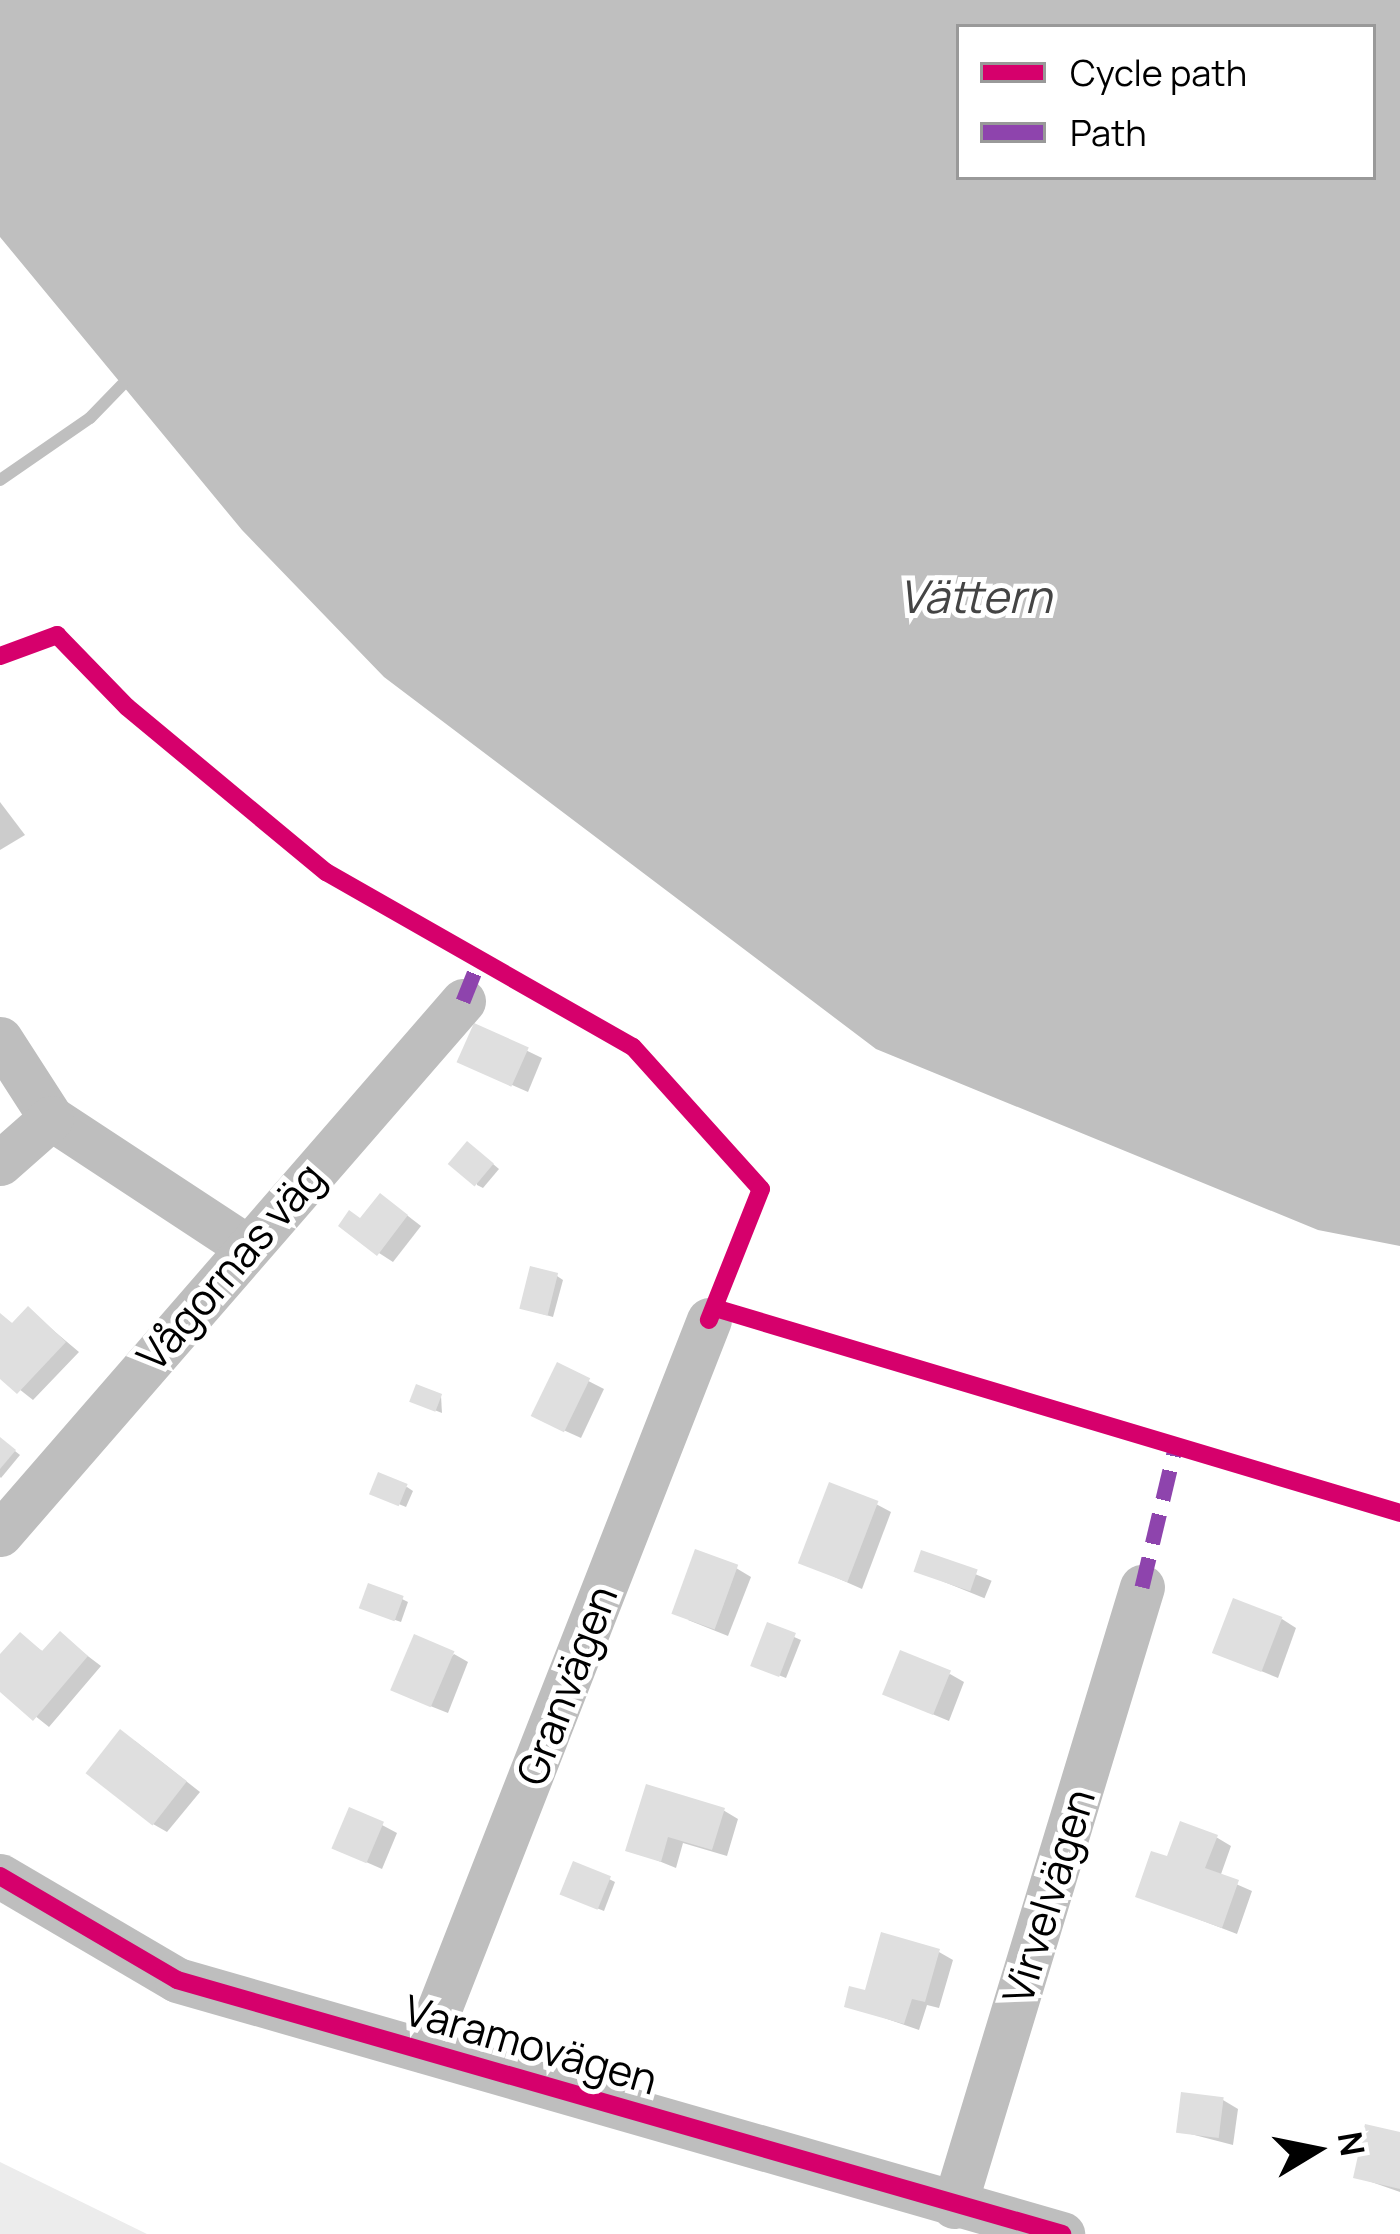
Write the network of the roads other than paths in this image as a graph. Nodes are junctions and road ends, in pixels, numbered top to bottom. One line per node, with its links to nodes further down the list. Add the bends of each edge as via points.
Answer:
1 (463, 1001): 5 (street, Vågornas väg)
2 (0, 1040): 3 (street)
3 (51, 1118): 4 (street); 5 (street)
4 (0, 1162)
5 (244, 1245): 7 (street, Vågornas väg)
6 (709, 1320): 10 (street, Granvägen)
7 (0, 1534)
8 (1142, 1587): 11 (street, Virvelvägen)
9 (0, 1876): 10 (street, Varamovägen, via 177,1980)
10 (423, 2050): 11 (street, Varamovägen)
11 (954, 2206): 12 (street, Varamovägen)
12 (1062, 2234)

